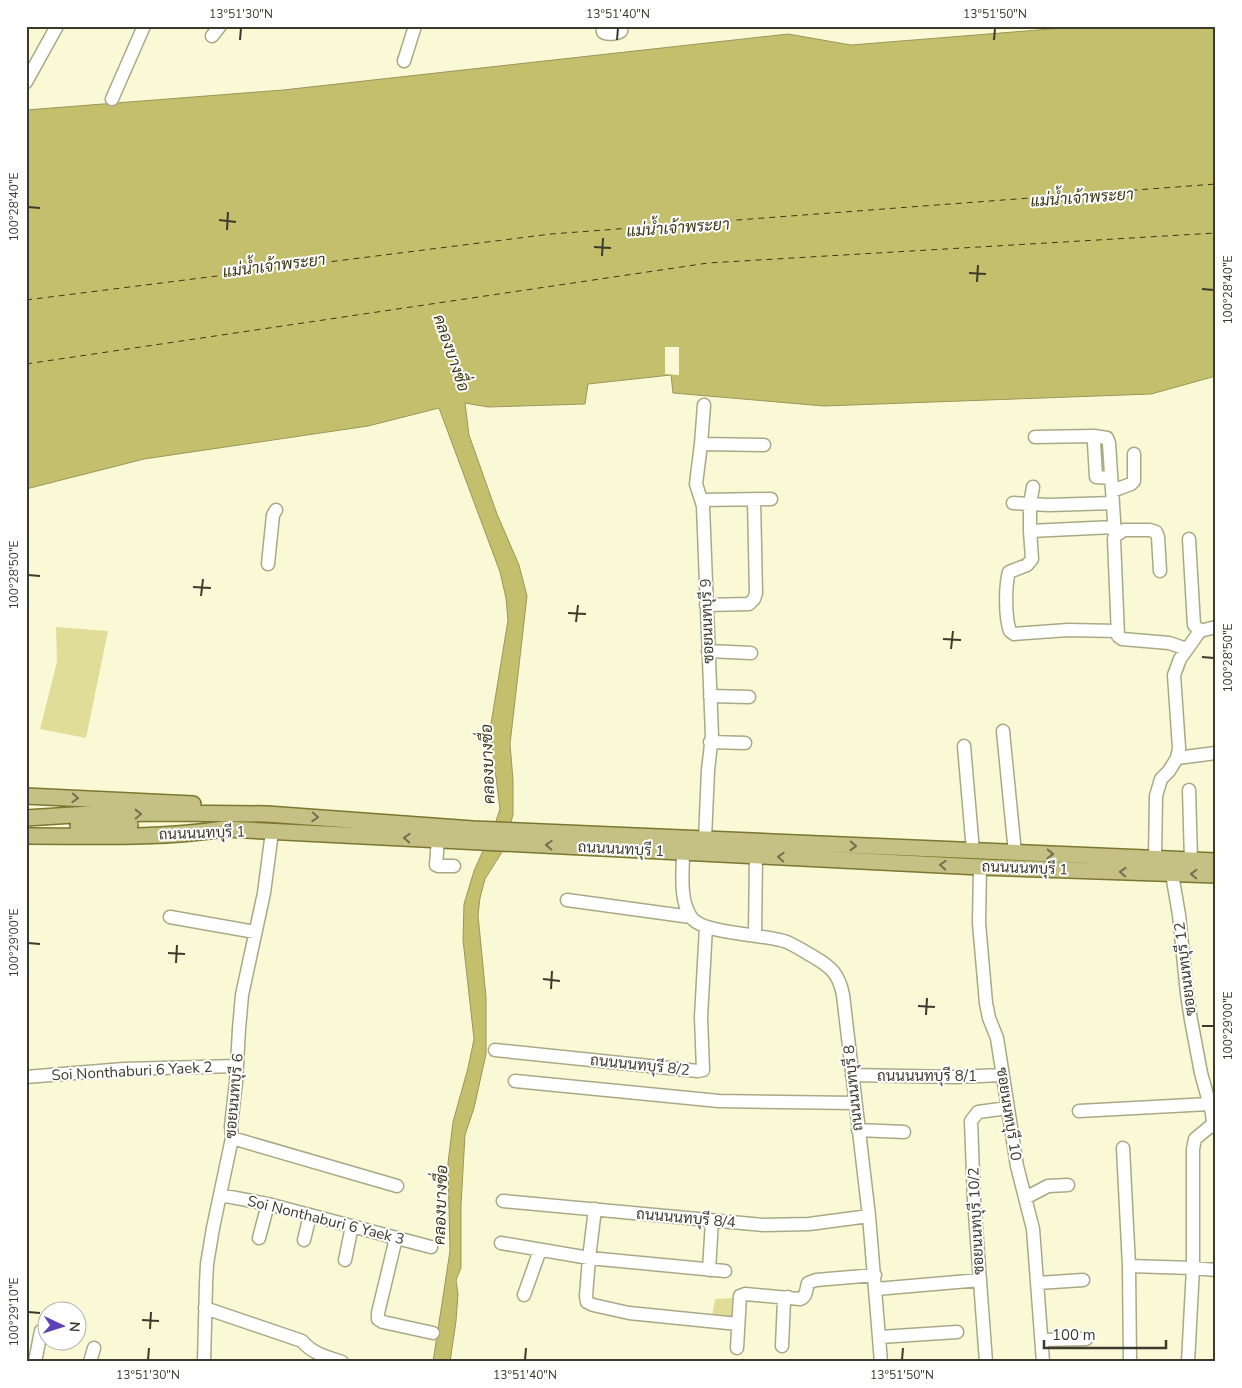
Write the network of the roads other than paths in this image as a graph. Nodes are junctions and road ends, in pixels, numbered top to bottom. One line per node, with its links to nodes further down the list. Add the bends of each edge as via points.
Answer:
1 (57, 26): 7 (street)
2 (144, 26): 8 (street)
3 (415, 26): 6 (street)
4 (602, 26): 5 (street, via 606,34 621,31)
5 (622, 26)
6 (404, 61)
7 (26, 82)
8 (112, 99)
9 (704, 405): 12 (street, ซอยนนทบุรี 9)
10 (1035, 437): 16 (street, via 1107,438)
11 (1094, 443): 16 (street, via 1096,478)
12 (701, 444): 13 (street); 17 (street, ซอยนนทบุรี 9, via 696,484)
13 (764, 445)
14 (1134, 454): 16 (street, via 1134,482)
15 (1032, 487): 21 (street)
16 (1112, 491): 21 (street, via 1049,505); 24 (street)
17 (701, 500): 18 (street); 28 (street, ซอยนนทบุรี 9)
18 (754, 500): 19 (street); 28 (street, via 754,599 749,604)
19 (771, 500)
20 (1013, 503): 21 (street)
21 (1030, 504): 23 (street)
22 (276, 510): 26 (street)
23 (1030, 531): 24 (street); 30 (street, via 1032,559 1027,565 1009,572 1008,576 1006,616 1010,631 1014,634)
24 (1115, 532): 27 (street, via 1156,532); 30 (street)
25 (1189, 539): 31 (street, via 1194,625)
26 (268, 564)
27 (1160, 571)
28 (706, 605): 33 (street, ซอยนนทบุรี 9)
29 (1216, 627): 31 (street)
30 (1117, 631): 32 (street, via 1122,639 1169,643)
31 (1200, 631): 32 (street)
32 (1187, 649): 42 (street, via 1174,675)
33 (708, 651): 34 (street); 35 (street, ซอยนนทบุรี 9)
34 (750, 653)
35 (710, 696): 36 (street); 38 (street, ซอยนนทบุรี 9)
36 (749, 697)
37 (1002, 731): 59 (street)
38 (710, 742): 39 (street); 56 (street, ซอยนนทบุรี 9)
39 (745, 743)
40 (964, 746): 57 (street)
41 (1216, 753): 42 (street)
42 (1177, 758): 61 (street, via 1158,786)
43 (1189, 790): 62 (street)
44 (26, 796): 47 (main road, one-way to 47, via 182,803)
45 (26, 807): 46 (main road)
46 (89, 814): 47 (main road, ถนนนนทบุรี 1, one-way to 47); 48 (main road, ถนนนนทบุรี 1)
47 (267, 814): 52 (main road, ถนนนนทบุรี 1, one-way to 52)
48 (26, 818)
49 (26, 826): 50 (main road, via 166,825)
50 (224, 829): 51 (main road, ถนนนนทบุรี 1); 53 (main road, ถนนนนทบุรี 1, via 191,834)
51 (272, 832): 55 (main road, ถนนนนทบุรี 1, one-way to 51); 72 (street, ซอยนนทบุรี 6)
52 (473, 835): 54 (main road, ถนนนนทบุรี 1); 55 (main road, ถนนนนทบุรี 1)
53 (26, 836)
54 (525, 838): 56 (main road, ถนนนนทบุรี 1); 58 (main road, ถนนนนทบุรี 1, one-way to 54)
55 (438, 839): 64 (street, via 436,865)
56 (705, 839): 57 (main road, ถนนนนทบุรี 1, one-way to 57)
57 (973, 851): 59 (main road, ถนนนนทบุรี 1)
58 (682, 852): 60 (main road, ถนนนนทบุรี 1); 70 (street, via 683,897)
59 (1015, 853): 61 (main road, ถนนนนทบุรี 1, one-way to 61)
60 (756, 855): 65 (main road, ถนนนนทบุรี 1, one-way to 60); 73 (street)
61 (1156, 859): 62 (main road, ถนนนนทบุรี 1)
62 (1191, 860): 63 (main road, ถนนนนทบุรี 1)
63 (1216, 861)
64 (454, 866)
65 (980, 867): 66 (main road, ถนนนนทบุรี 1, one-way to 65); 77 (street, ซอยนนทบุรี 10, via 986,1003 997,1038)
66 (1172, 874): 67 (main road, ถนนนนทบุรี 1, one-way to 66); 83 (street, ซอยนนทบุรี 12, via 1187,994 1201,1073)
67 (1216, 875)
68 (567, 900): 70 (street, ถนนนนทบุรี 8)
69 (170, 917): 72 (street)
70 (691, 917): 71 (street, ถนนนนทบุรี 8)
71 (706, 927): 73 (street, ถนนนนทบุรี 8); 74 (street, ถนนนนทบุรี 8/2, via 702,1070)
72 (255, 932): 75 (street, ซอยนนทบุรี 6, via 242,995)
73 (755, 936): 76 (street, ถนนนนทบุรี 8, via 786,942 826,964 836,975 843,995)
74 (495, 1050)
75 (237, 1066): 78 (street, Soi Nonthaburi 6 Yaek 2); 86 (street, ซอยนนทบุรี 6)
76 (852, 1075): 77 (street, ถนนนนทบุรี 8/1); 80 (street, ถนนนนทบุรี 8)
77 (1002, 1075): 81 (street, ซอยนนทบุรี 10)
78 (26, 1076)
79 (515, 1081): 80 (street, via 719,1101)
80 (855, 1104): 84 (street, ถนนนนทบุรี 8)
81 (1008, 1108): 91 (street, ซอยนนทบุรี 10); 113 (street, ซอยนนทบุรี 10/2, via 978,1112 972,1120)
82 (1079, 1111): 83 (street)
83 (1213, 1117): 108 (street, via 1193,1143)
84 (858, 1130): 85 (street); 96 (street, ถนนนนทบุรี 8)
85 (904, 1132)
86 (232, 1138): 89 (street); 90 (street, ซอยนนทบุรี 6)
87 (1123, 1148): 107 (street)
88 (1068, 1185): 91 (street, via 1048,1186)
89 (397, 1186)
90 (220, 1195): 93 (street, Soi Nonthaburi 6 Yaek 3); 119 (street, ซอยนนทบุรี 6, via 207,1264)
91 (1025, 1198): 115 (street, ซอยนนทบุรี 10, via 1033,1229)
92 (503, 1201): 94 (street, ถนนนนทบุรี 8/4)
93 (268, 1204): 95 (street, Soi Nonthaburi 6 Yaek 3); 99 (street)
94 (595, 1209): 97 (street, ถนนนนทบุรี 8/4); 105 (street)
95 (310, 1215): 98 (street, Soi Nonthaburi 6 Yaek 3); 101 (street)
96 (869, 1216): 97 (street, ถนนนนทบุรี 8/4, via 809,1224); 112 (street, ถนนนนทบุรี 8)
97 (712, 1221): 109 (street)
98 (352, 1226): 100 (street, Soi Nonthaburi 6 Yaek 3); 106 (street)
99 (258, 1238)
100 (396, 1238): 103 (street, Soi Nonthaburi 6 Yaek 3); 122 (street, via 378,1320)
101 (304, 1240)
102 (501, 1243): 104 (street)
103 (431, 1247)
104 (540, 1250): 105 (street); 117 (street)
105 (589, 1258): 109 (street); 120 (street, via 586,1296 587,1302 593,1305 629,1313)
106 (345, 1260)
107 (1129, 1266): 108 (street); 137 (street)
108 (1193, 1268): 110 (street); 138 (street)
109 (709, 1270): 111 (street)
110 (1216, 1270)
111 (725, 1271)
112 (875, 1275): 116 (street, ถนนนนทบุรี 8); 118 (street, via 816,1280 808,1283 803,1298)
113 (980, 1280): 116 (street); 135 (street, ซอยนนทบุรี 10/2)
114 (1083, 1280): 115 (street)
115 (1038, 1283): 125 (street, ซอยนนทบุรี 10)
116 (876, 1289): 123 (street, ถนนนนทบุรี 8)
117 (524, 1295)
118 (788, 1297): 120 (street, via 740,1296); 126 (street, via 784,1302)
119 (205, 1308): 132 (street, ซอยนนทบุรี 6); 133 (street, via 302,1341 313,1352)
120 (738, 1324): 129 (street)
121 (958, 1332): 123 (street)
122 (433, 1333)
123 (880, 1337): 134 (street, ถนนนนทบุรี 8)
124 (1086, 1339): 125 (street)
125 (1042, 1340): 136 (street, ซอยนนทบุรี 10)
126 (782, 1346)
127 (38, 1347): 130 (street)
128 (94, 1348): 131 (street)
129 (737, 1348)
130 (35, 1362)
131 (90, 1362)
132 (204, 1362)
133 (342, 1362)
134 (881, 1362)
135 (986, 1362)
136 (1043, 1362)
137 (1130, 1362)
138 (1188, 1362)

